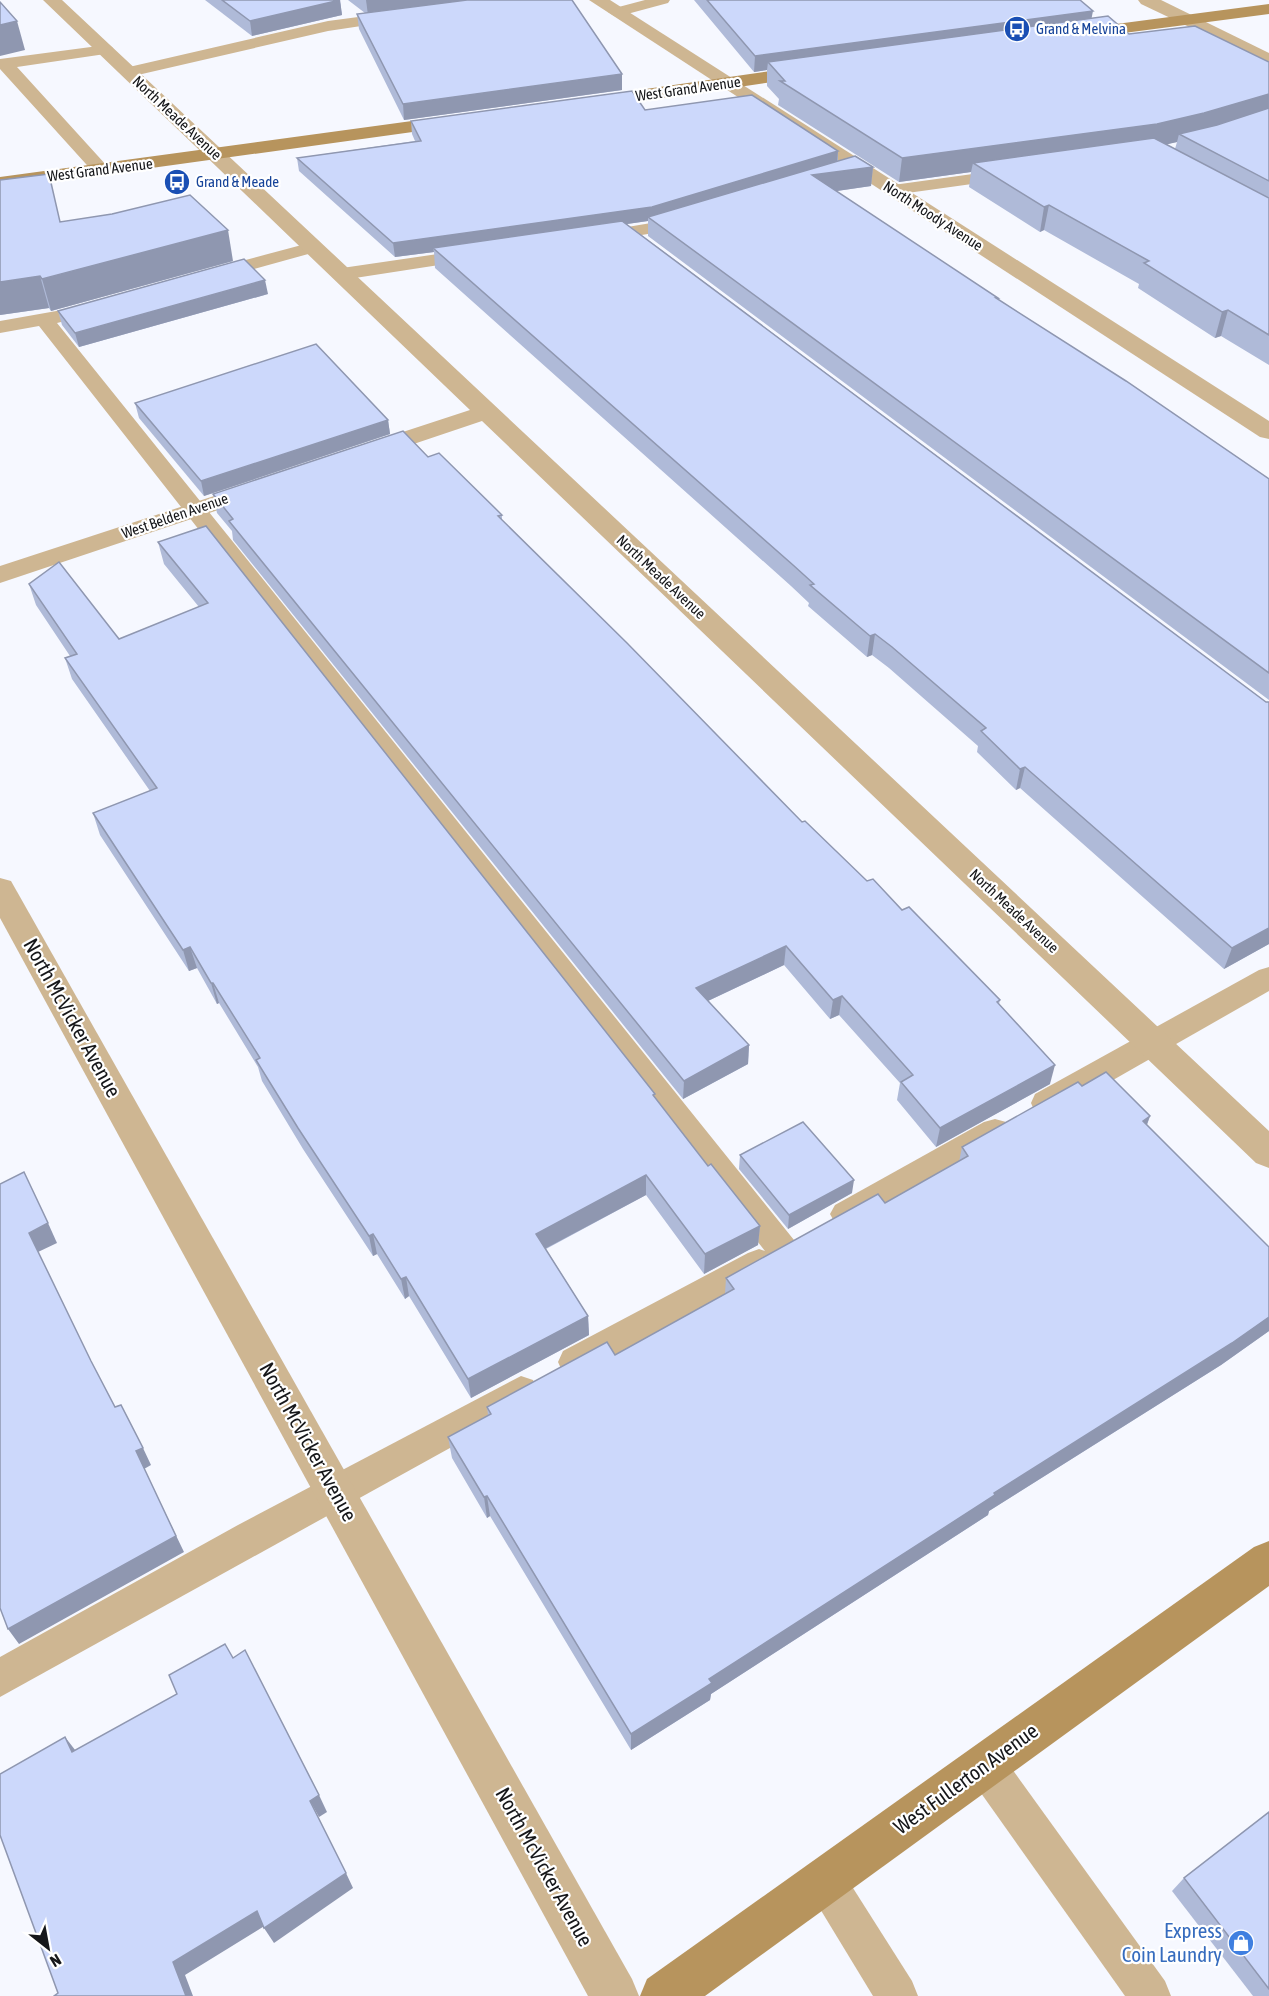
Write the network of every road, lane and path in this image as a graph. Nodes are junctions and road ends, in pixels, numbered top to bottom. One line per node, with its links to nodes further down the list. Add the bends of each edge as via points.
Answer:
1 (52, 0): 12 (street, North Meade Avenue)
2 (598, 0): 7 (street, North Moody Avenue)
3 (663, 0): 7 (lane)
4 (1147, 0): 9 (street)
5 (1269, 9): 9 (main road)
6 (348, 11): 10 (lane)
7 (616, 12): 17 (street, North Moody Avenue)
8 (409, 16): 10 (lane)
9 (1186, 19): 11 (main road); 13 (street)
10 (363, 21): 16 (lane)
11 (1059, 37)
12 (106, 50): 14 (lane); 16 (street, North Meade Avenue)
13 (1269, 60)
14 (3, 64): 22 (lane)
15 (831, 69): 17 (main road, West Grand Avenue)
16 (129, 72): 20 (street, North Meade Avenue)
17 (727, 83): 18 (main road, West Grand Avenue); 21 (street, North Moody Avenue)
18 (569, 106)
19 (475, 119): 20 (main road, West Grand Avenue)
20 (217, 155): 22 (main road, West Grand Avenue); 30 (street, North Meade Avenue)
21 (856, 166): 24 (lane); 26 (street, North Moody Avenue)
22 (101, 170): 25 (main road, West Grand Avenue)
23 (1023, 172): 26 (lane)
24 (834, 173)
25 (0, 183)
26 (893, 190): 39 (street, North Moody Avenue)
27 (699, 214): 28 (lane)
28 (628, 233): 29 (lane); 31 (lane)
29 (582, 239)
30 (313, 247): 33 (street, North Meade Avenue); 34 (lane)
31 (647, 247)
32 (490, 253): 33 (lane)
33 (342, 274): 38 (street, North Meade Avenue)
34 (190, 281)
35 (78, 311): 36 (lane)
36 (45, 321): 37 (lane); 42 (lane)
37 (0, 327)
38 (487, 412): 40 (street); 46 (street, North Meade Avenue)
39 (1269, 432)
40 (341, 461)
41 (274, 483): 42 (street, West Belden Avenue)
42 (195, 510): 43 (street, West Belden Avenue); 48 (lane)
43 (0, 575)
44 (0, 889): 49 (street, North McVicker Avenue)
45 (1269, 978): 46 (lane)
46 (1153, 1043): 47 (street, North Meade Avenue); 48 (lane)
47 (1269, 1153)
48 (804, 1238): 49 (lane)
49 (335, 1491): 51 (lane); 54 (street, North McVicker Avenue)
50 (1269, 1561): 52 (main road, West Fullerton Avenue)
51 (0, 1678)
52 (985, 1765): 53 (main road, West Fullerton Avenue); 57 (lane)
53 (825, 1880): 55 (main road, West Fullerton Avenue); 56 (lane)
54 (615, 1996)
55 (664, 1996)
56 (897, 1996)
57 (1150, 1996)

